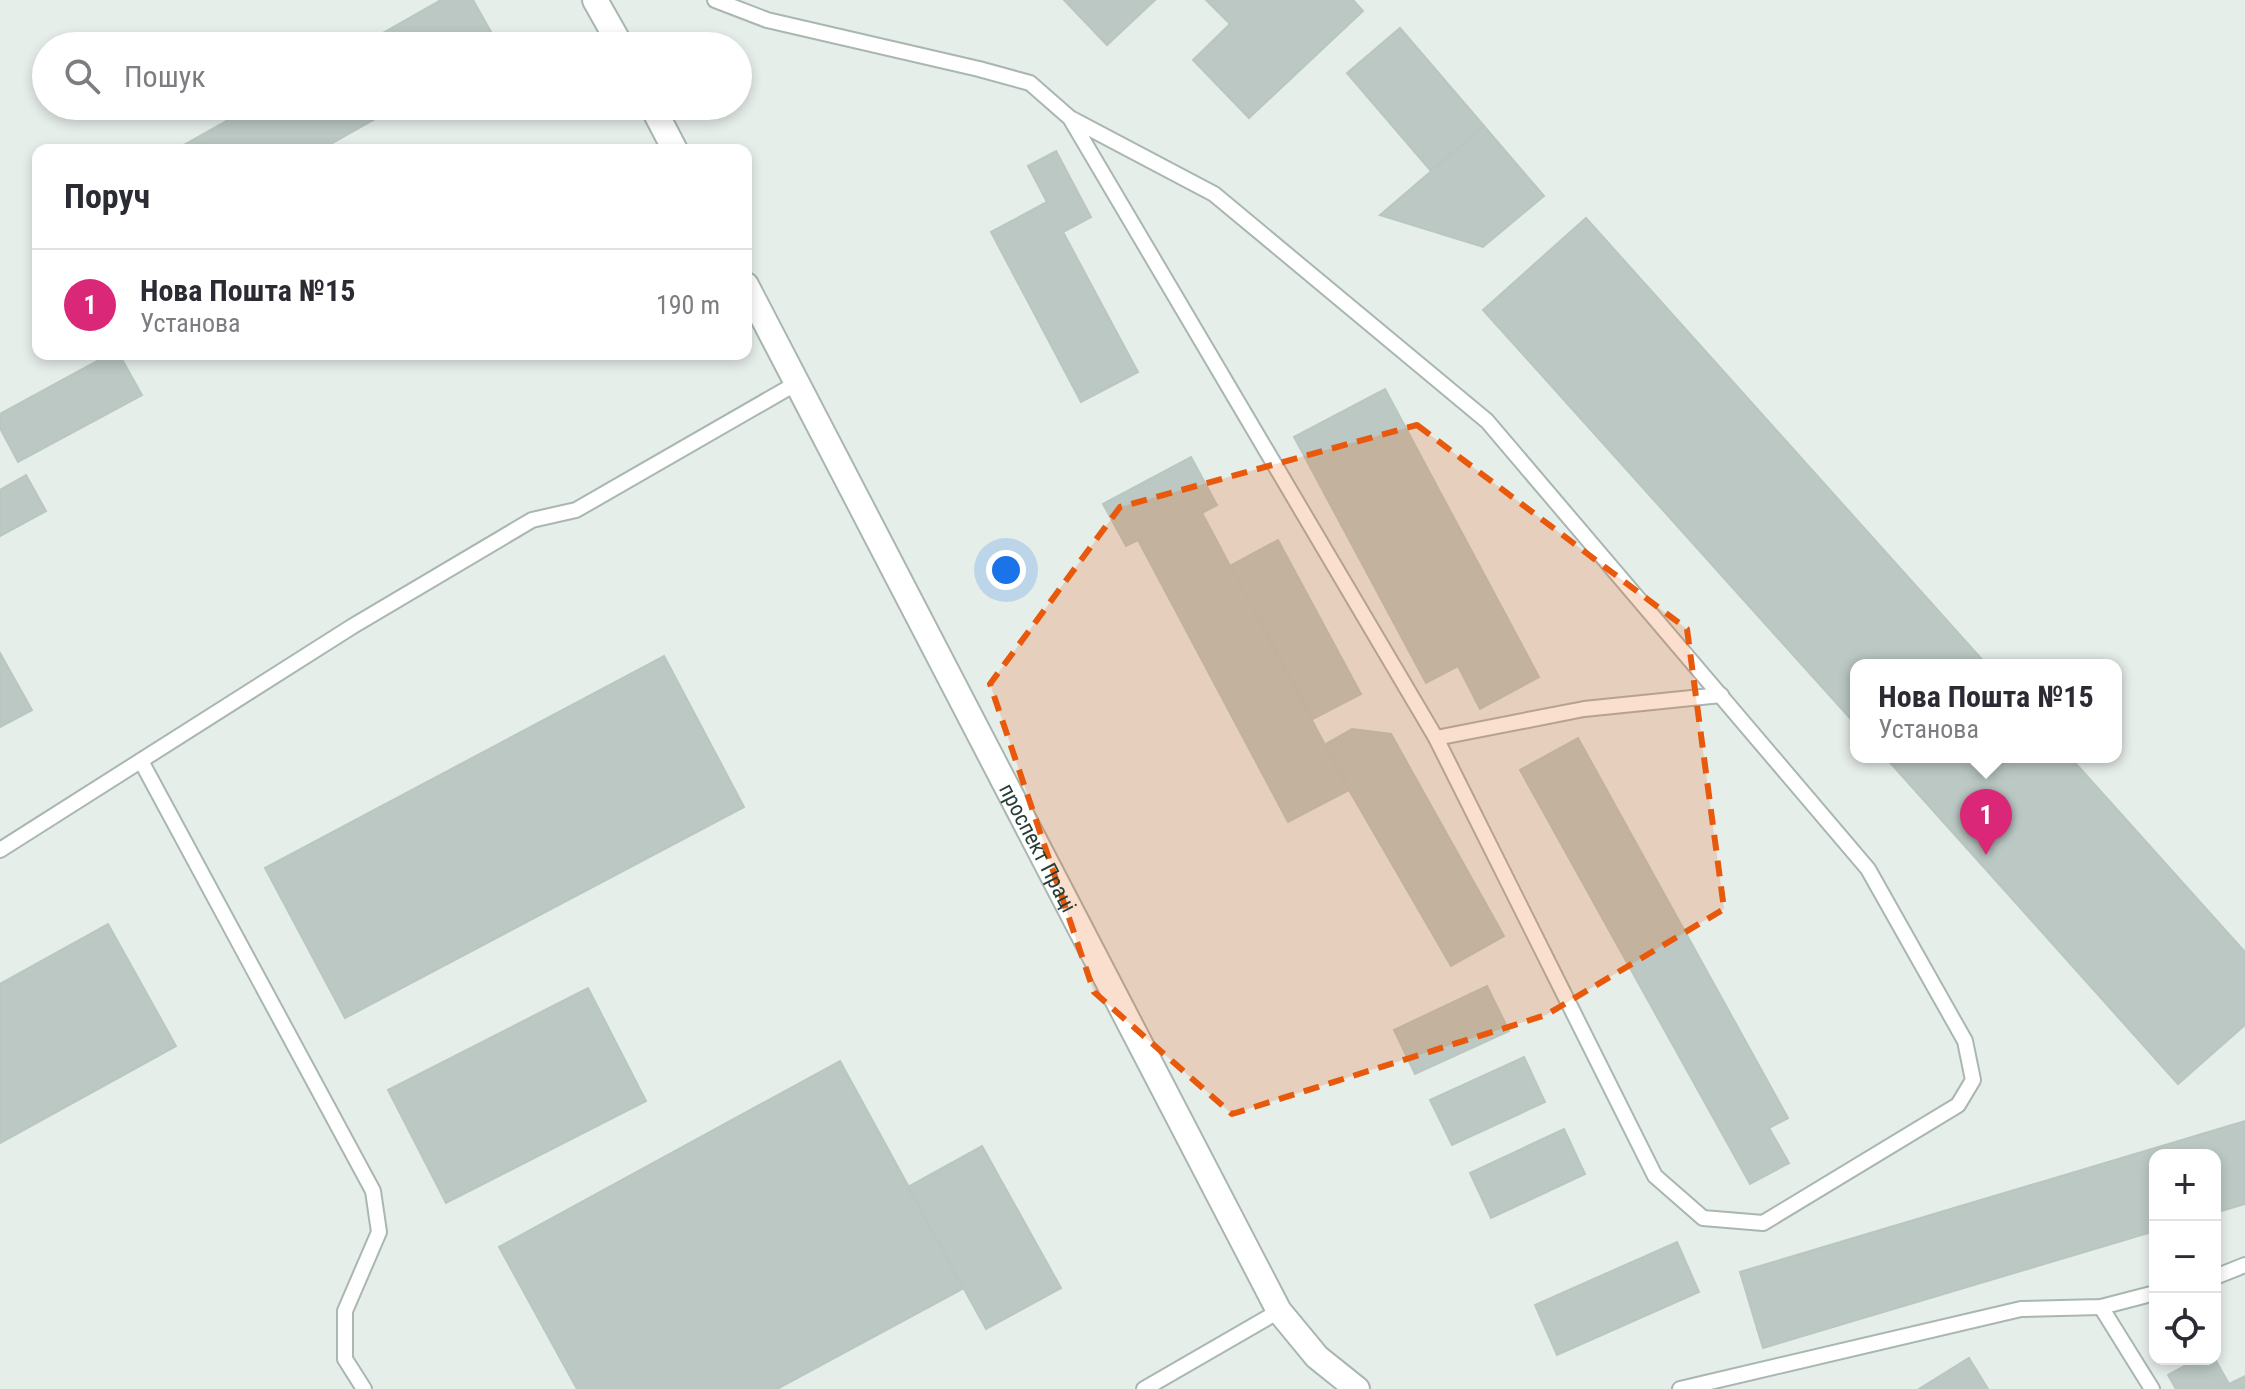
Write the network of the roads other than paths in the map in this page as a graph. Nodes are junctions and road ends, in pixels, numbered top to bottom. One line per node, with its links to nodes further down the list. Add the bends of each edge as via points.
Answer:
1 (595, 0): 3 (street)
2 (715, 0): 4 (lane, via 767,20 1030,83)
3 (613, 32)
4 (1070, 118): 9 (lane, via 1214,194 1487,421); 10 (lane)
5 (659, 120): 6 (street)
6 (672, 144)
7 (752, 297): 8 (street, проспект Праці)
8 (797, 383): 11 (lane, via 576,510 532,520); 17 (street, проспект Праці)
9 (1721, 695): 10 (lane, via 1584,709); 10 (lane, via 1868,869 1965,1041 1973,1080 1958,1105 1763,1223 1703,1218 1655,1176)
10 (1436, 738)
11 (141, 761): 12 (lane); 18 (lane, via 373,1191 379,1232 345,1311 345,1359)
12 (0, 850)
13 (2245, 1265): 14 (lane)
14 (2221, 1275)
15 (2149, 1295): 16 (lane)
16 (2101, 1307): 21 (lane, via 2021,1309); 22 (lane)
17 (1279, 1311): 19 (lane); 20 (street, проспект Праці, via 1317,1357)
18 (364, 1389)
19 (1144, 1389)
20 (1357, 1389)
21 (1680, 1389)
22 (2152, 1389)

